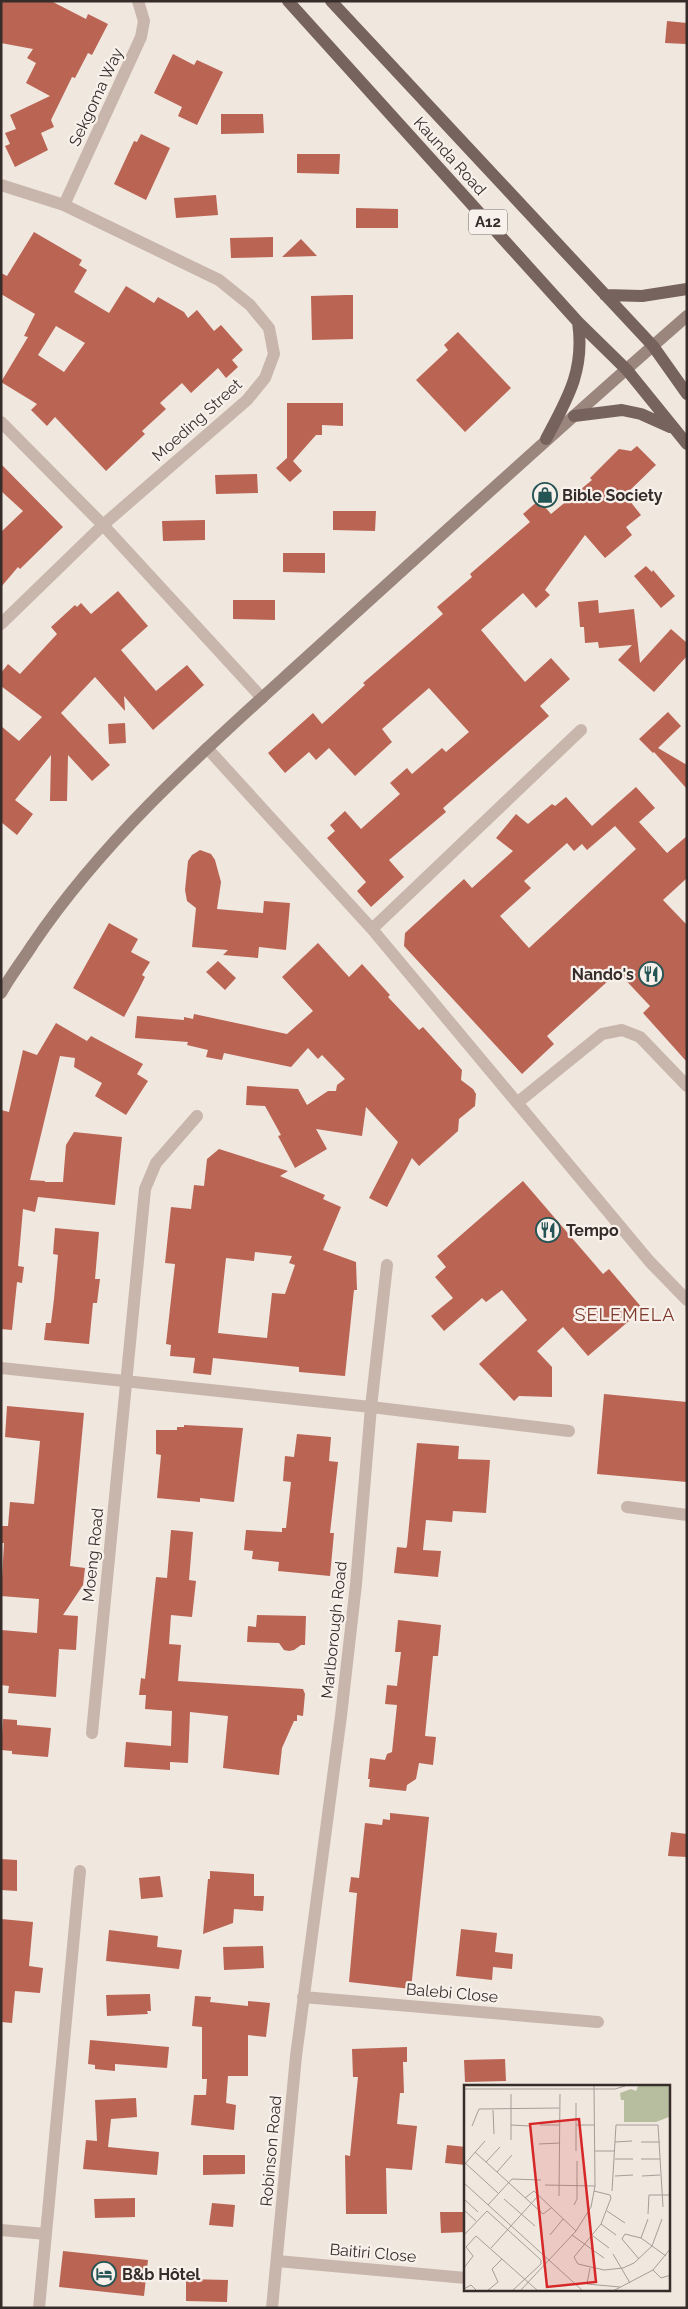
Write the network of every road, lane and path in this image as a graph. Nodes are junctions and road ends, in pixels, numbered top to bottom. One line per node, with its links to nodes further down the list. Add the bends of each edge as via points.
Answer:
1 (138, 1): 5 (street, Sekgoma Way, via 144,21 141,37)
2 (288, 1): 9 (main road, Kaunda Road / A12)
3 (331, 1): 7 (main road, Kaunda Road / A12)
4 (1, 185): 5 (street, Moeding Street)
5 (64, 205): 18 (street, Moeding Street, via 219,280 250,305 269,328 274,354 265,378 247,400)
6 (687, 289): 7 (main road, via 642,296)
7 (606, 295): 10 (main road, Kaunda Road / A12)
8 (687, 316): 10 (street)
9 (578, 322): 11 (main road, Kaunda Road / A12); 16 (main road, via 582,343 579,368)
10 (652, 346): 11 (street); 12 (main road, Kaunda Road / A12)
11 (627, 370): 13 (street); 15 (main road, Kaunda Road / A12)
12 (687, 394)
13 (574, 416): 15 (main road, via 622,410 641,414); 16 (street)
14 (1, 422): 18 (street)
15 (673, 428): 17 (main road, Kaunda Road / A12)
16 (546, 439): 20 (street)
17 (687, 444)
18 (102, 525): 19 (street, Moeding Street); 20 (street)
19 (1, 624)
20 (262, 698): 22 (street)
21 (581, 730): 23 (street)
22 (207, 748): 23 (street); 24 (street, via 117,838 77,884)
23 (372, 930): 26 (street)
24 (1, 993)
25 (687, 1086): 26 (street, via 640,1037 622,1030 602,1034)
26 (517, 1103): 29 (street, via 650,1262)
27 (197, 1116): 31 (street, Moeng Road, via 156,1164 145,1189)
28 (388, 1265): 32 (street, Marlborough Road)
29 (686, 1298)
30 (1, 1368): 31 (street)
31 (126, 1381): 32 (street); 36 (street, Moeng Road)
32 (371, 1407): 33 (street); 38 (street, Marlborough Road, via 341,1716)
33 (569, 1431)
34 (627, 1507): 35 (street)
35 (687, 1515)
36 (92, 1733)
37 (80, 1871): 41 (street)
38 (303, 1997): 39 (street, Balebi Close); 42 (street, Robinson Road)
39 (598, 2022)
40 (1, 2230): 41 (street)
41 (46, 2234): 44 (street)
42 (277, 2261): 43 (street, Baitiri Close); 45 (street, Robinson Road)
43 (464, 2278)
44 (39, 2308)
45 (272, 2308)

